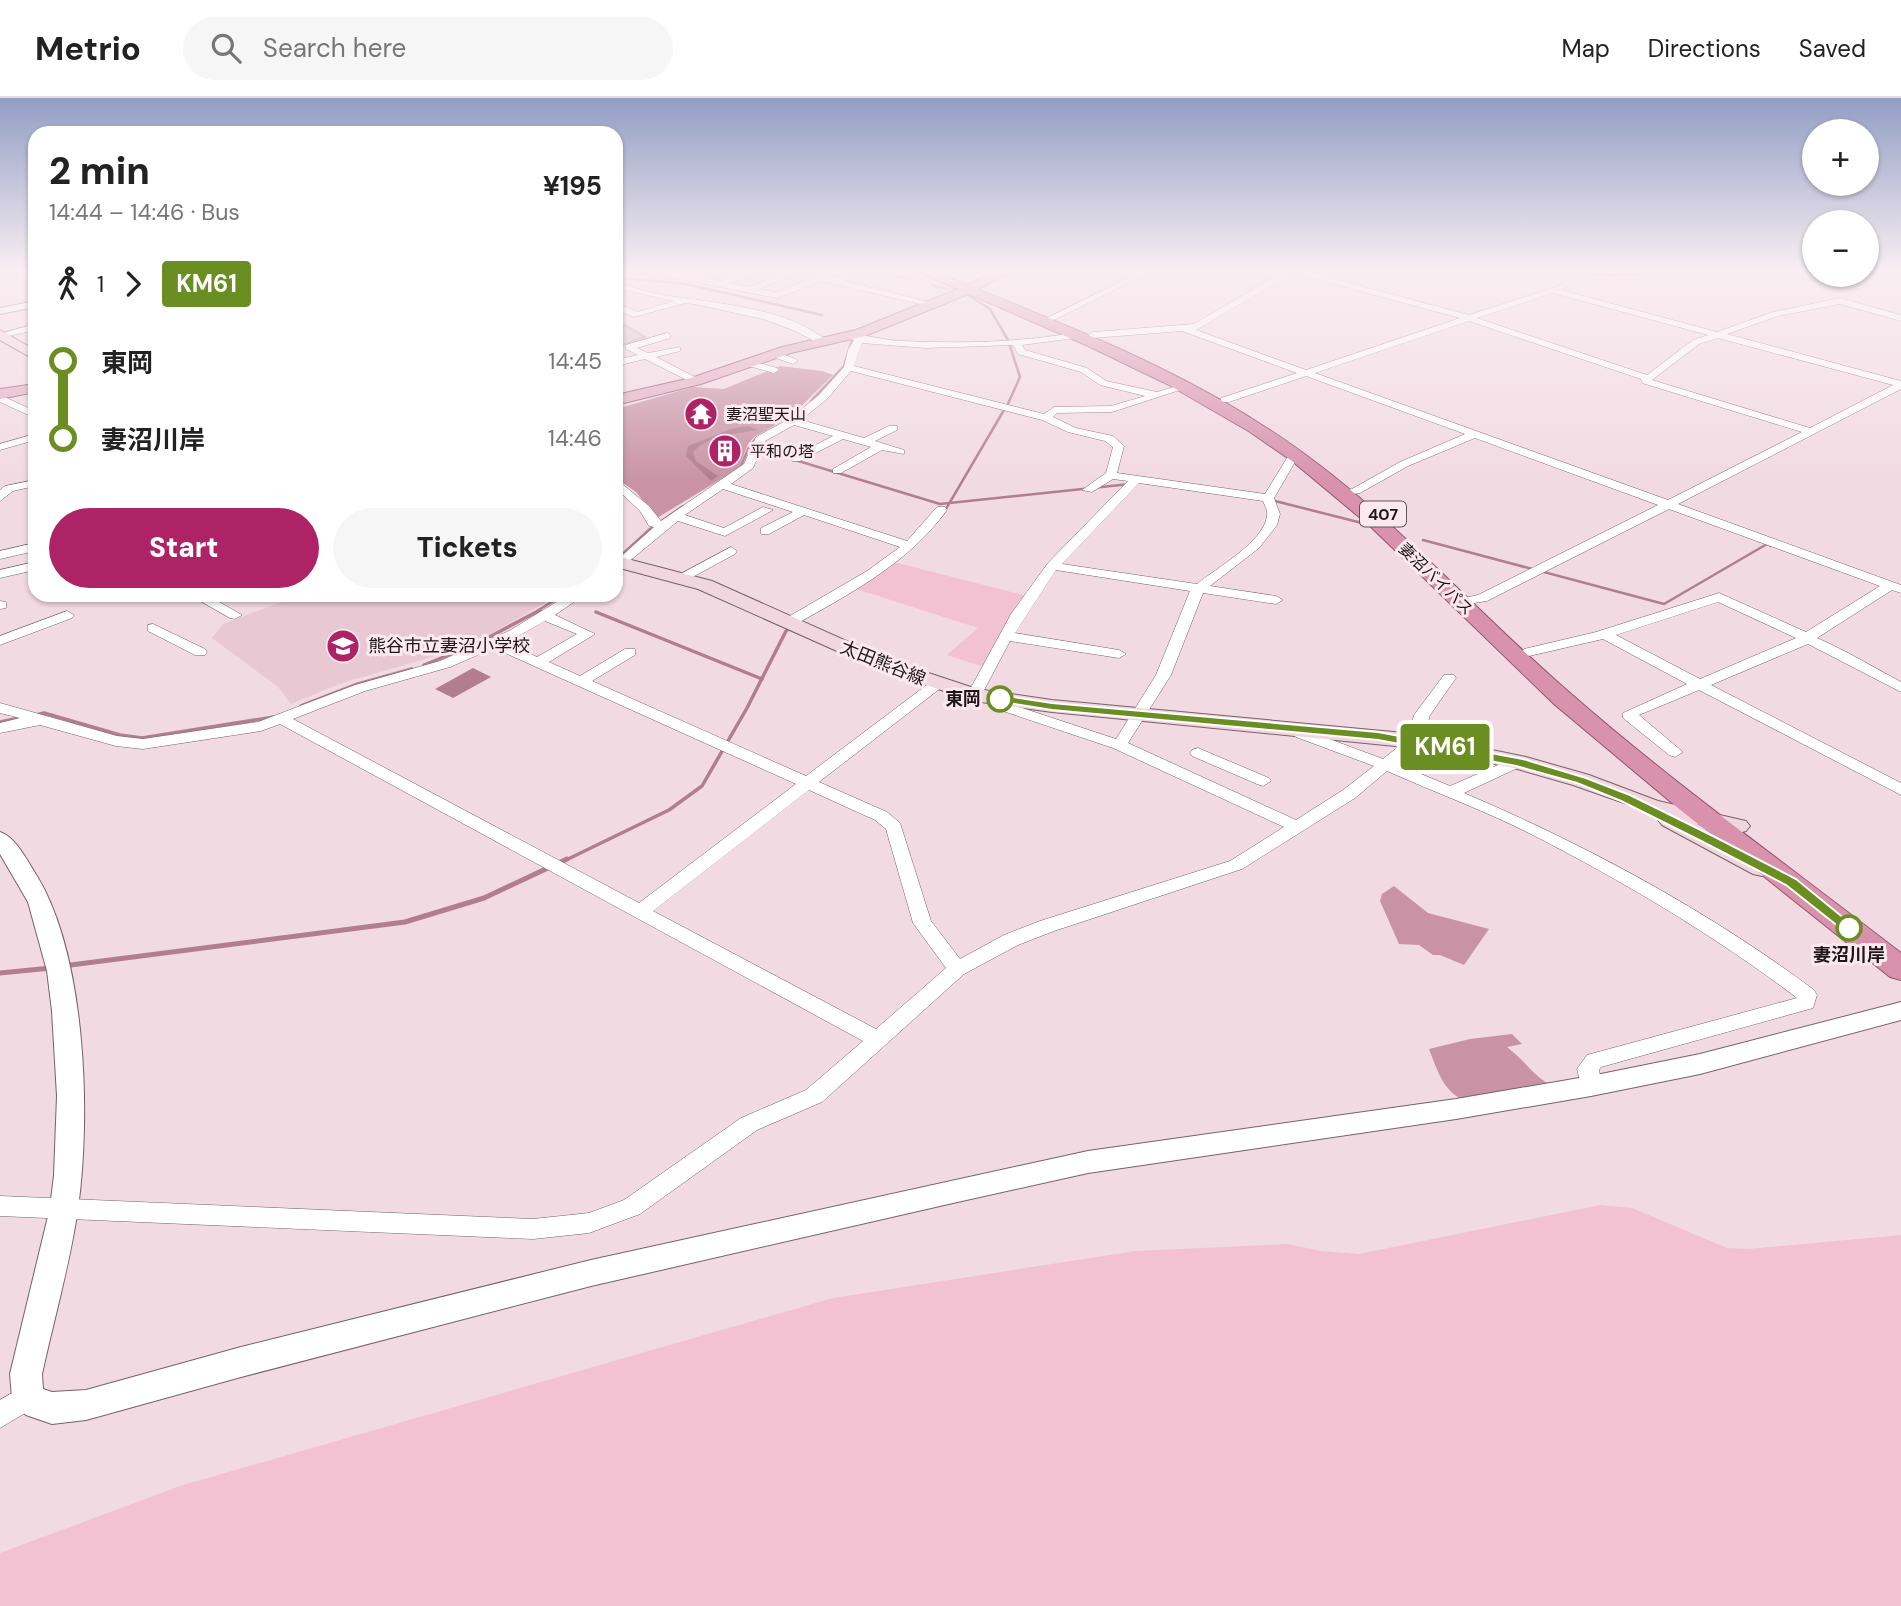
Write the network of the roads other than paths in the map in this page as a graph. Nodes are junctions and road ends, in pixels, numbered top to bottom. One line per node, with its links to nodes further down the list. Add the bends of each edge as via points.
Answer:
1 (654, 340): 17 (street, via 629,347)
2 (836, 340): 14 (main road)
3 (854, 340): 21 (street)
4 (875, 340): 13 (street)
5 (1022, 340): 13 (street)
6 (1098, 340): 27 (highway, 妻沼バイパス / 407)
7 (1100, 340): 32 (highway, 妻沼バイパス / 407)
8 (1216, 340): 23 (street)
9 (1405, 340): 23 (street)
10 (1533, 340): 24 (street)
11 (1701, 340): 24 (street)
12 (1737, 340): 26 (street)
13 (1014, 341): 30 (street, via 1021,352 1084,370 1103,383)
14 (823, 342): 16 (main road)
15 (677, 349): 17 (street)
16 (773, 354): 19 (street); 20 (main road)
17 (648, 356): 18 (street); 25 (street)
18 (623, 361)
19 (793, 361)
20 (748, 363): 22 (street); 25 (main road)
21 (849, 368): 34 (street); 35 (street)
22 (774, 370)
23 (1306, 373): 32 (street); 38 (street)
24 (1647, 379): 37 (street)
25 (696, 381): 31 (main road)
26 (1901, 385): 37 (street)
27 (1187, 386): 30 (street); 45 (highway, 妻沼バイパス / 407)
28 (28, 390): 29 (main road)
29 (0, 396): 33 (street)
30 (1156, 396): 34 (street, via 1112,409 1054,410)
31 (623, 398)
32 (1225, 400): 54 (highway, 妻沼バイパス / 407, via 1304,451)
33 (28, 411)
34 (1046, 418): 48 (street, via 1116,442 1119,446)
35 (793, 421): 39 (street); 51 (street, via 760,439 749,466)
36 (893, 428): 41 (street)
37 (1810, 431): 59 (street)
38 (1475, 434): 54 (street); 59 (street)
39 (843, 435): 41 (street); 46 (street)
40 (28, 439): 43 (street)
41 (865, 442): 42 (street)
42 (881, 446): 44 (street); 47 (street)
43 (0, 447)
44 (900, 452)
45 (1299, 457): 54 (highway, 妻沼バイパス / 407); 57 (street, via 1291,460)
46 (796, 459)
47 (837, 471)
48 (1111, 475): 49 (street); 53 (street)
49 (1137, 478): 57 (street); 74 (street)
50 (28, 484): 56 (street, via 9,488)
51 (723, 485): 62 (street); 63 (street)
52 (623, 488): 55 (street)
53 (1088, 489)
54 (1350, 492): 81 (highway, 妻沼バイパス / 407, via 1404,532)
55 (633, 496): 58 (street); 65 (street)
56 (0, 497)
57 (1268, 498): 79 (street, via 1275,514 1270,527 1235,563)
58 (623, 500)
59 (1667, 505): 78 (street); 81 (street)
60 (767, 510): 66 (street, via 725,532)
61 (941, 510): 68 (street)
62 (803, 511): 67 (street); 68 (street)
63 (675, 516): 65 (street); 66 (street)
64 (720, 519): 66 (street)
65 (658, 524): 72 (street)
66 (706, 526)
67 (765, 531)
68 (907, 545): 87 (street)
69 (28, 549): 71 (street)
70 (731, 551): 77 (street)
71 (0, 555)
72 (623, 559)
73 (623, 565): 77 (main road, 太田熊谷線)
74 (1053, 566): 79 (street); 90 (street)
75 (28, 568): 76 (street)
76 (0, 574)
77 (682, 577): 87 (main road, 太田熊谷線)
78 (1896, 587): 91 (street)
79 (1199, 589): 80 (street); 106 (street, via 1171,664)
80 (1276, 600)
81 (1467, 601): 96 (highway, 妻沼バイパス / 407); 118 (highway, 妻沼バイパス / 407, via 1562,698)
82 (210, 602): 85 (street)
83 (565, 602): 86 (street)
84 (67, 615): 93 (street)
85 (235, 615)
86 (544, 615): 92 (street); 98 (street, via 588,634)
87 (788, 623): 101 (main road, 太田熊谷線)
88 (153, 628): 94 (street)
89 (1605, 635): 91 (street, via 1719,597); 96 (street); 102 (street)
90 (1006, 636): 97 (street); 104 (street)
91 (1808, 638): 102 (street); 103 (street)
92 (495, 643): 98 (street); 107 (street)
93 (4, 648)
94 (200, 652)
95 (630, 652): 100 (street)
96 (1529, 652): 126 (highway, 妻沼バイパス / 407, via 1592,710)
97 (1119, 654)
98 (538, 662): 100 (street)
99 (1449, 678): 111 (street, via 1422,715)
100 (581, 681): 120 (street)
101 (937, 684): 104 (main road, 太田熊谷線); 120 (street)
102 (1700, 684): 113 (street, via 1630,715); 122 (street)
103 (1901, 688)
104 (980, 696): 106 (main road, 太田熊谷線); 112 (street)
105 (0, 708): 108 (street, via 27,715)
106 (1140, 715): 110 (main road, 太田熊谷線); 112 (street)
107 (282, 719): 108 (street, via 143,744); 130 (street)
108 (30, 720): 109 (street)
109 (0, 727)
110 (1294, 728): 111 (main road, 太田熊谷線); 116 (street)
111 (1415, 741): 115 (main road, 太田熊谷線); 116 (street)
112 (1119, 745): 121 (street)
113 (1675, 752)
114 (1198, 754): 117 (street)
115 (1518, 762): 123 (street); 124 (main road, 太田熊谷線)
116 (1386, 765): 123 (street); 127 (street)
117 (1234, 768): 119 (street); 121 (street)
118 (1658, 778): 124 (main road, via 1656,794); 125 (highway, 妻沼バイパス / 407)
119 (1263, 781)
120 (807, 782): 130 (street); 132 (street, via 881,816 894,827 922,923)
121 (1212, 788): 127 (street)
122 (1901, 790)
123 (1449, 793): 136 (street, via 1583,854 1697,920 1807,995 1806,1003 1594,1061 1588,1069)
124 (1625, 798): 125 (main road, 太田熊谷線); 129 (main road)
125 (1709, 819): 126 (main road, 太田熊谷線); 129 (highway, 妻沼バイパス / 407)
126 (1738, 826): 131 (highway, 妻沼バイパス / 407)
127 (1298, 827): 132 (street, via 1236,865 1047,926)
128 (0, 839): 138 (street, via 39,902 56,956 70,1108)
129 (1791, 882): 133 (highway, 妻沼バイパス / 407)
130 (639, 912): 135 (street)
131 (1901, 955)
132 (957, 968): 135 (street)
133 (1901, 969)
134 (1901, 1010): 136 (street, via 1700,1064)
135 (877, 1039): 138 (street, via 804,1102 754,1121 634,1206 588,1225 533,1229)
136 (1591, 1086): 139 (street, via 1088,1162 591,1273 86,1405 52,1408)
137 (0, 1206): 138 (street)
138 (64, 1207): 139 (street, via 26,1374)
139 (28, 1397): 140 (street)
140 (0, 1415)

